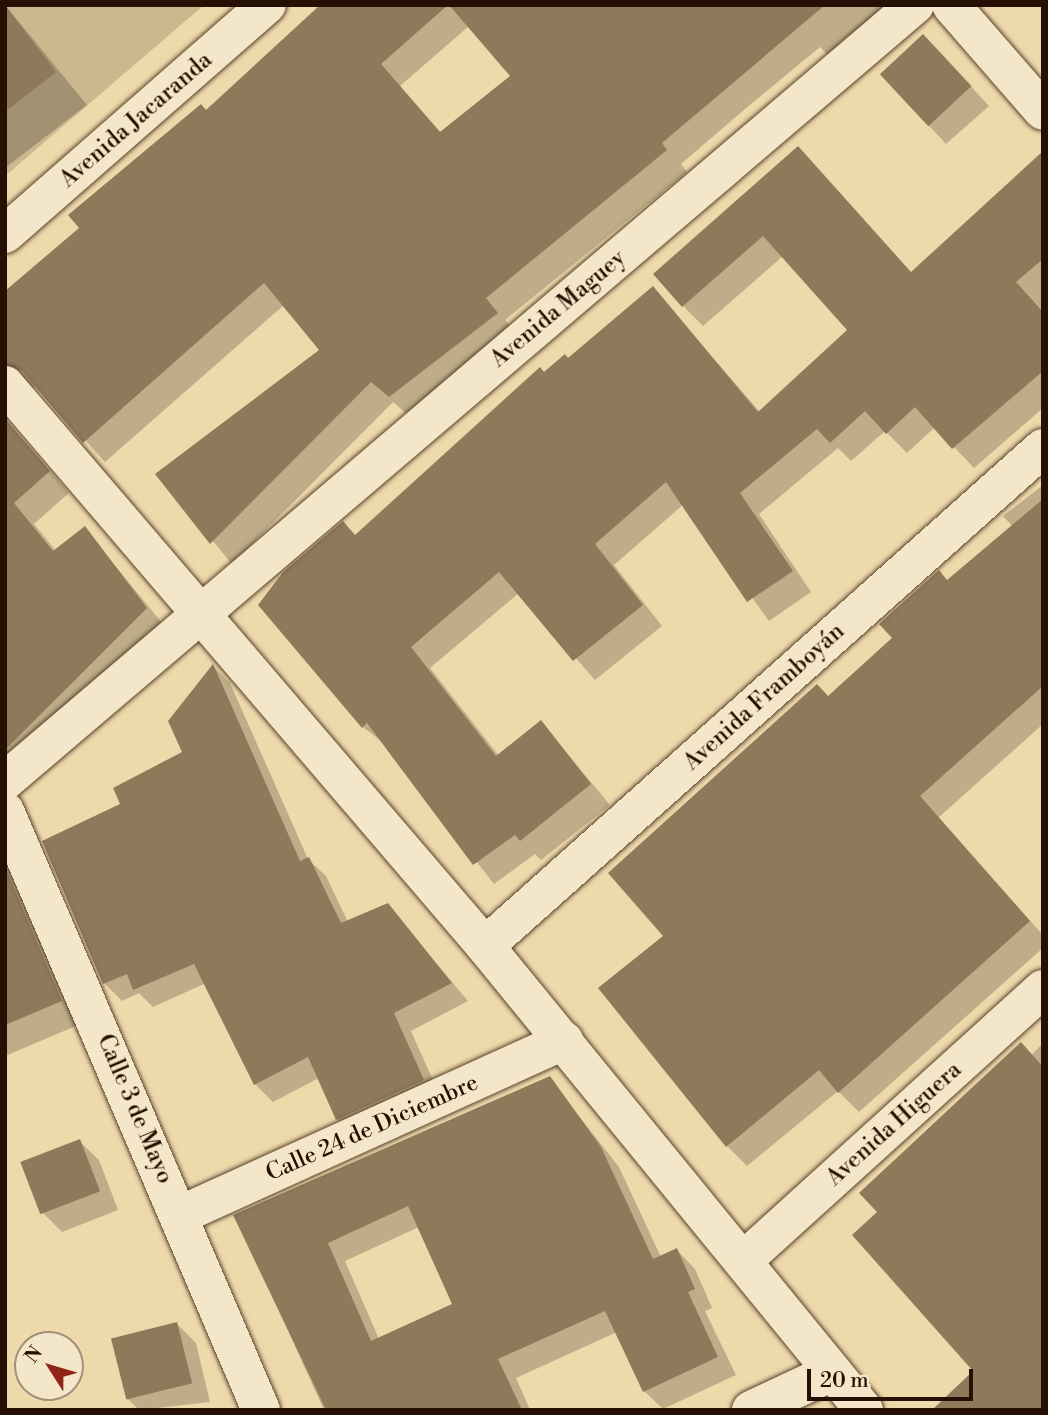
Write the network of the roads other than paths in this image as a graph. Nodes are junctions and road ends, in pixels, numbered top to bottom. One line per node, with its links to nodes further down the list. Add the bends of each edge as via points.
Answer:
1 (267, 5): 5 (street, Avenida Jacaranda)
2 (915, 5): 8 (street, Avenida Maguey)
3 (951, 5): 4 (street)
4 (1043, 111)
5 (5, 234)
6 (5, 385): 8 (street)
7 (1043, 448): 11 (street, Avenida Framboyán)
8 (201, 613): 9 (street); 11 (street)
9 (5, 781)
10 (5, 811): 14 (street, Calle 3 de Mayo)
11 (485, 946): 13 (street)
12 (1043, 989): 15 (street, Avenida Higuera)
13 (564, 1041): 14 (street, Calle 24 de Diciembre); 15 (street)
14 (180, 1215): 17 (street, Calle 3 de Mayo)
15 (745, 1259): 16 (street)
16 (832, 1372): 18 (street); 19 (street)
17 (261, 1410)
18 (751, 1410)
19 (864, 1410)

